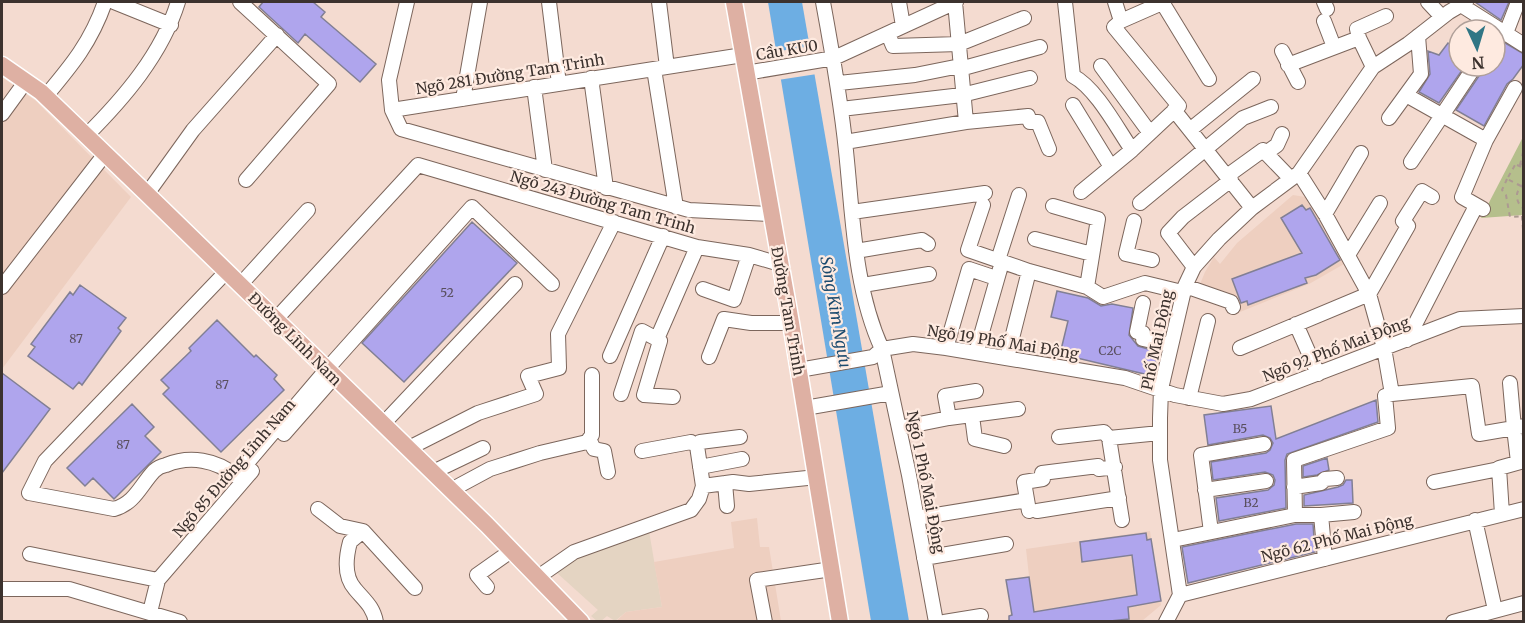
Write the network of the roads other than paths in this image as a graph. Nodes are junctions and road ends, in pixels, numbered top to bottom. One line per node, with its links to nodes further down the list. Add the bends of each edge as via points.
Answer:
1 (105, 2): 61 (street, via 93,34)
2 (114, 2): 25 (street)
3 (178, 2): 25 (street)
4 (240, 2): 30 (street)
5 (407, 2): 66 (street, via 389,80)
6 (480, 2): 62 (street)
7 (549, 2): 55 (street)
8 (659, 2): 45 (street)
9 (734, 2): 38 (main road, Đường Tam Trinh)
10 (823, 2): 39 (street)
11 (898, 2): 26 (street)
12 (955, 2): 26 (street, Cầu KU0); 33 (street)
13 (1065, 2): 81 (street, via 1073,76 1096,97)
14 (1115, 2): 24 (street)
15 (1162, 2): 24 (street); 50 (street)
16 (1428, 2): 21 (street)
17 (1518, 2): 27 (street)
18 (1463, 3): 21 (street, Phố Mai Động); 23 (street)
19 (1325, 11): 36 (street)
20 (1386, 15): 32 (street, via 1357,29)
21 (1443, 17): 31 (street, Phố Mai Động)
22 (1024, 18): 33 (street)
23 (1484, 18)
24 (1121, 21): 65 (street, via 1114,27)
25 (171, 25): 76 (street, via 120,102)
26 (903, 26): 28 (street, Cầu KU0)
27 (1507, 30)
28 (888, 34): 33 (street, via 893,46); 39 (street, Cầu KU0)
29 (1507, 34): 34 (street)
30 (277, 35): 90 (street, via 328,84); 93 (street, via 194,130)
31 (1418, 36): 44 (street, Phố Mai Động); 60 (street, via 1421,74)
32 (1359, 38): 36 (street); 44 (street)
33 (959, 44): 43 (street)
34 (1524, 45)
35 (1041, 47): 43 (street)
36 (1334, 47): 41 (street)
37 (1282, 51): 41 (street)
38 (743, 55): 45 (street, Ngõ 281 Đường Tam Trinh); 46 (main road, Đường Tam Trinh)
39 (834, 58): 46 (street, Cầu KU0); 54 (street)
40 (2, 65): 52 (main road, Đường Lĩnh Nam)
41 (1288, 65): 53 (street)
42 (1101, 66): 74 (street)
43 (960, 67): 54 (street); 59 (street)
44 (1373, 67): 88 (street, Phố Mai Động)
45 (660, 68): 47 (street, Ngõ 281 Đường Tam Trinh); 99 (street)
46 (746, 73): 103 (main road, Đường Tam Trinh)
47 (591, 78): 55 (street, Ngõ 281 Đường Tam Trinh); 91 (street)
48 (1030, 78): 59 (street)
49 (1468, 78): 70 (street)
50 (1209, 79)
51 (1253, 79): 58 (street)
52 (26, 81): 61 (main road, Đường Lĩnh Nam); 68 (street)
53 (1298, 82)
54 (839, 83): 67 (street)
55 (559, 84): 56 (street, Ngõ 281 Đường Tam Trinh)
56 (534, 87): 62 (street, Ngõ 281 Đường Tam Trinh); 87 (street)
57 (1515, 88): 77 (street)
58 (1236, 93): 69 (street); 73 (street)
59 (962, 95): 67 (street); 72 (street)
60 (1406, 95): 70 (street); 71 (street)
61 (45, 97): 76 (main road, Đường Lĩnh Nam)
62 (463, 99): 66 (street, Ngõ 281 Đường Tam Trinh)
63 (1072, 105): 86 (street)
64 (1271, 107): 69 (street)
65 (1177, 108): 73 (street); 74 (street)
66 (392, 110): 87 (street, via 401,129)
67 (842, 110): 78 (street)
68 (2, 114)
69 (1250, 115): 79 (street)
70 (1442, 115): 77 (street); 85 (street)
71 (1389, 118)
72 (966, 123): 78 (street); 80 (street, via 1028,116 1030,122 1038,122)
73 (1191, 129): 79 (street)
74 (1150, 133): 81 (street)
75 (1282, 134): 82 (street, via 1277,145)
76 (86, 136): 84 (main road, Đường Lĩnh Nam)
77 (1486, 140): 141 (street, via 1462,197 1480,207)
78 (845, 142): 102 (street)
79 (1206, 148): 89 (street); 96 (street)
80 (1049, 149)
81 (1132, 150): 86 (street)
82 (1266, 153): 88 (street); 89 (street, via 1263,150)
83 (1361, 153): 104 (street)
84 (105, 154): 93 (main road, Đường Lĩnh Nam); 128 (street)
85 (1411, 162)
86 (1111, 167): 92 (street)
87 (545, 170): 91 (street)
88 (1295, 176): 100 (street, Phố Mai Động); 104 (street)
89 (1229, 178): 100 (street); 118 (street, via 1168,233)
90 (246, 180)
91 (606, 188): 99 (street)
92 (1082, 192)
93 (147, 194): 121 (main road, Đường Lĩnh Nam)
94 (1018, 195): 119 (street)
95 (1432, 197): 132 (street, via 1422,191 1403,221 1408,226)
96 (1140, 203)
97 (1380, 203): 116 (street)
98 (1053, 206): 114 (street, via 1098,219)
99 (676, 207): 103 (street)
100 (1252, 207): 118 (street, Phố Mai Động)
101 (308, 210): 126 (street)
102 (852, 212): 113 (street); 119 (street, via 984,199 968,250)
103 (771, 214): 117 (main road, Đường Tam Trinh)
104 (1325, 214): 116 (street)
105 (1134, 221): 109 (street)
106 (614, 222): 108 (street, Ngõ 243 Đường Tam Trinh); 136 (street, Ngõ 243 Đường Tam Trinh, via 418,165); 178 (street, via 558,334 559,368 528,376 536,394 478,413)
107 (1116, 231): 109 (street)
108 (663, 236): 112 (street, Ngõ 243 Đường Tam Trinh); 148 (street)
109 (1130, 236): 125 (street, via 1126,254 1153,258)
110 (1035, 239): 114 (street)
111 (928, 244): 113 (street, via 922,240)
112 (697, 247): 115 (street, Ngõ 243 Đường Tam Trinh); 140 (street)
113 (856, 251): 127 (street)
114 (1092, 254): 129 (street)
115 (749, 255): 117 (street, Ngõ 243 Đường Tam Trinh); 130 (street, via 734,300)
116 (1348, 255): 132 (street)
117 (780, 264): 138 (main road, Đường Tam Trinh)
118 (1194, 267): 131 (street, Phố Mai Động)
119 (996, 268): 120 (street); 143 (street, via 969,269); 147 (street)
120 (1029, 271): 129 (street); 150 (street)
121 (226, 272): 126 (main road, Đường Lĩnh Nam); 152 (street, via 45,461 29,493 114,509 126,506 156,469 175,461 192,458 226,468 236,476)
122 (929, 274): 127 (street)
123 (515, 284): 167 (street)
124 (552, 284): 152 (street, via 472,207)
125 (1147, 284): 129 (street, via 1103,297); 131 (street)
126 (240, 285): 136 (main road, Đường Lĩnh Nam)
127 (863, 285): 146 (street)
128 (2, 287)
129 (1087, 287)
130 (703, 289)
131 (1183, 289): 134 (street, via 1231,302); 142 (street, Phố Mai Động)
132 (1369, 294): 139 (street); 145 (street)
133 (1128, 304): 142 (street, via 1142,305 1137,332 1143,333 1143,339)
134 (1233, 307)
135 (1524, 316): 141 (street, Ngõ 92 Phố Mai Động, via 1460,319)
136 (276, 318): 152 (main road, Đường Lĩnh Nam)
137 (1208, 321): 162 (street)
138 (791, 323): 149 (street, via 724,319); 151 (main road, Đường Tam Trinh)
139 (1296, 324): 144 (street); 153 (street)
140 (657, 339): 159 (street, via 642,331); 161 (street, via 660,341 644,395)
141 (1407, 340): 145 (street, Ngõ 92 Phố Mai Động)
142 (1170, 345): 156 (street, Phố Mai Động)
143 (946, 348): 146 (street, Ngõ 19 Phố Mai Động, via 902,345); 147 (street, Ngõ 19 Phố Mai Động)
144 (1240, 348)
145 (1384, 348): 153 (street, Ngõ 92 Phố Mai Động); 160 (street)
146 (882, 349): 151 (street, via 873,357); 158 (street, Ngõ 1 Phố Mai Động)
147 (976, 353): 150 (street, Ngõ 19 Phố Mai Động)
148 (610, 356)
149 (710, 357)
150 (1007, 358): 156 (street, Ngõ 19 Phố Mai Động, via 1125,378)
151 (799, 370): 163 (main road, Đường Tam Trinh)
152 (331, 373): 167 (main road, Đường Lĩnh Nam); 219 (street, Ngõ 85 Đường Lĩnh Nam)
153 (1318, 374): 162 (street, Ngõ 92 Phố Mai Động, via 1236,403)
154 (591, 375): 174 (street)
155 (1510, 383): 168 (street)
156 (1161, 389): 162 (street, Ngõ 92 Phố Mai Động); 170 (street, Phố Mai Động)
157 (976, 391): 166 (street, via 945,396)
158 (891, 393): 163 (street); 169 (street, Ngõ 1 Phố Mai Động)
159 (621, 394)
160 (1392, 394): 168 (street, via 1472,386 1479,434); 194 (street, via 1385,396 1388,428 1294,460)
161 (674, 397)
162 (1189, 398)
163 (813, 407): 188 (main road, Đường Tam Trinh)
164 (1018, 409): 165 (street)
165 (972, 416): 166 (street); 177 (street, via 975,439)
166 (949, 418): 169 (street)
167 (383, 424): 178 (main road, Đường Lĩnh Nam)
168 (1519, 427): 182 (street)
169 (899, 428): 206 (street, Ngõ 1 Phố Mai Động)
170 (1160, 433): 173 (street); 211 (street, Phố Mai Động, via 1160,460)
171 (740, 437): 176 (street, via 700,442)
172 (1059, 437): 173 (street, via 1104,432)
173 (1109, 438): 184 (street)
174 (589, 439): 186 (street, via 594,448 604,451); 195 (street, via 490,469)
175 (1264, 444): 196 (street, via 1201,455)
176 (697, 446): 180 (street, via 691,442); 183 (street)
177 (1004, 446)
178 (409, 448): 187 (main road, Đường Lĩnh Nam)
179 (483, 448): 187 (street)
180 (642, 451)
181 (741, 459): 183 (street)
182 (1521, 462): 185 (street)
183 (700, 467): 193 (street)
184 (1115, 467): 197 (street); 199 (street, via 1042,473 1043,479 1024,482)
185 (1499, 470): 191 (street); 203 (street)
186 (609, 471)
187 (433, 472): 195 (main road, Đường Lĩnh Nam)
188 (817, 477): 192 (street); 217 (main road, Đường Tam Trinh)
189 (1337, 478): 194 (street)
190 (1266, 480): 196 (street)
191 (1434, 482)
192 (725, 483): 193 (street); 198 (street)
193 (703, 486): 218 (street, via 691,510 574,552)
194 (1294, 487): 204 (street)
195 (451, 490): 213 (main road, Đường Lĩnh Nam)
196 (1205, 490): 210 (street)
197 (1119, 498): 199 (street); 207 (street)
198 (727, 506)
199 (1031, 507): 206 (street)
200 (318, 509): 209 (street, via 340,526)
201 (1524, 509): 203 (street, Ngõ 62 Phố Mai Động)
202 (1354, 512): 205 (street)
203 (1502, 514): 208 (street, Ngõ 62 Phố Mai Động)
204 (1295, 515): 205 (street); 210 (street)
205 (1321, 515): 216 (street)
206 (917, 518): 215 (street, Ngõ 1 Phố Mai Động)
207 (1122, 520)
208 (1475, 520): 216 (street, Ngõ 62 Phố Mai Động); 225 (street)
209 (363, 531): 221 (street); 229 (street, via 350,542 347,573)
210 (1211, 532): 211 (street)
211 (1173, 540): 223 (street, Phố Mai Động)
212 (1006, 544): 215 (street)
213 (511, 551): 218 (main road, Đường Lĩnh Nam); 220 (street, via 477,575)
214 (30, 554): 219 (street)
215 (924, 558): 233 (street, Ngõ 1 Phố Mai Động)
216 (1325, 559): 223 (street, Ngõ 62 Phố Mai Động)
217 (832, 569): 231 (street, via 757,580); 232 (main road, Đường Tam Trinh)
218 (538, 577): 230 (main road, Đường Lĩnh Nam)
219 (158, 580): 226 (street, Ngõ 85 Đường Lĩnh Nam)
220 (487, 587)
221 (415, 588)
222 (2, 589): 226 (street, via 69,589)
223 (1180, 595): 235 (street)
224 (1524, 603): 225 (street)
225 (1495, 610): 236 (street)
226 (150, 612): 228 (street)
227 (981, 616): 234 (street)
228 (180, 621)
229 (376, 621)
230 (581, 621)
231 (765, 621)
232 (840, 621)
233 (936, 621)
234 (944, 621)
235 (1166, 621)
236 (1453, 621)

